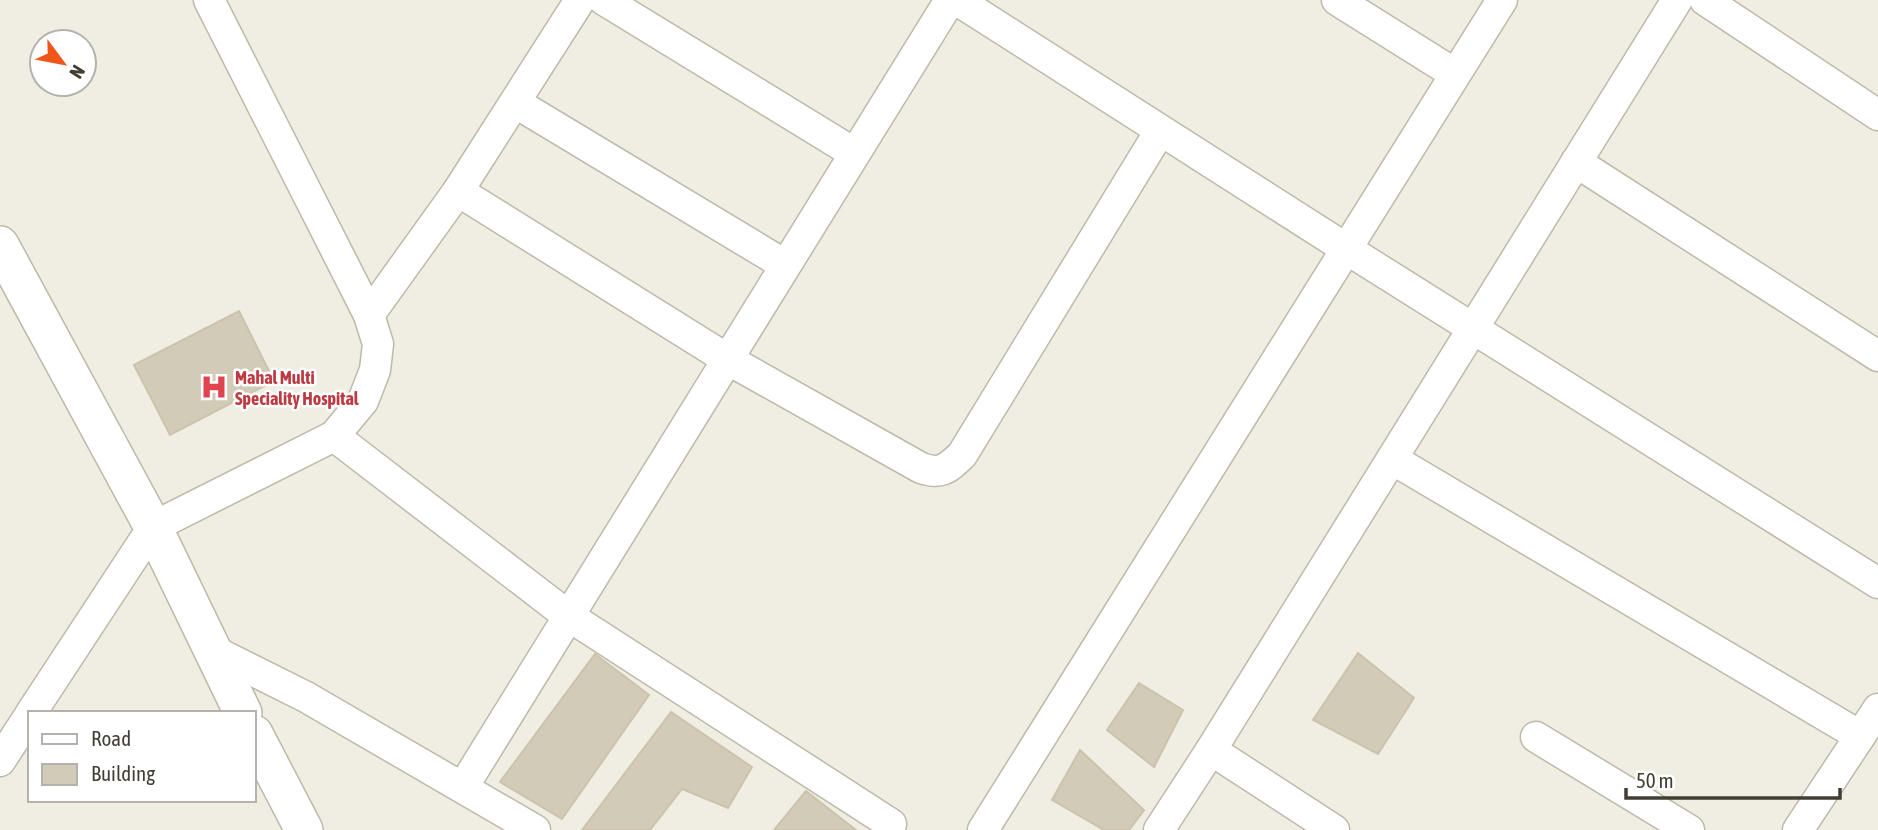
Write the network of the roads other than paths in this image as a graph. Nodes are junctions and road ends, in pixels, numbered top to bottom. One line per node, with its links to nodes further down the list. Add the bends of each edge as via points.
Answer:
1 (209, 0): 20 (street)
2 (580, 0): 11 (street)
3 (604, 0): 14 (street)
4 (950, 0): 14 (street)
5 (957, 0): 13 (street)
6 (1337, 0): 10 (street)
7 (1502, 0): 10 (street)
8 (1677, 0): 15 (street)
9 (1705, 0): 12 (street)
10 (1455, 74): 17 (street)
11 (516, 103): 16 (street); 19 (street)
12 (1878, 115)
13 (1160, 131): 17 (street); 23 (street, via 962,456 946,470 935,473 921,468)
14 (854, 153): 19 (street)
15 (1576, 162): 21 (street); 22 (street)
16 (458, 191): 20 (street); 23 (street)
17 (1345, 248): 21 (street); 43 (street)
18 (3, 259): 26 (street)
19 (785, 265): 23 (street)
20 (369, 315): 24 (street, via 378,344 375,370 363,401)
21 (1473, 329): 25 (street); 27 (street)
22 (1878, 356)
23 (727, 359): 28 (street)
24 (334, 436): 26 (street); 28 (street)
25 (1392, 459): 34 (street); 37 (street)
26 (153, 527): 29 (street); 31 (street)
27 (1878, 583)
28 (567, 615): 39 (street); 40 (street)
29 (210, 649): 32 (street); 39 (street, via 306,697)
30 (1878, 709): 34 (street)
31 (33, 711)
32 (242, 711)
33 (28, 719): 38 (street)
34 (1860, 736): 47 (street)
35 (1536, 737): 46 (street)
36 (256, 738): 41 (street)
37 (1211, 750): 44 (street); 45 (street)
38 (0, 761)
39 (463, 787): 42 (street)
40 (893, 828)
41 (304, 830)
42 (536, 830)
43 (983, 830)
44 (1159, 830)
45 (1334, 830)
46 (1689, 830)
47 (1798, 830)

